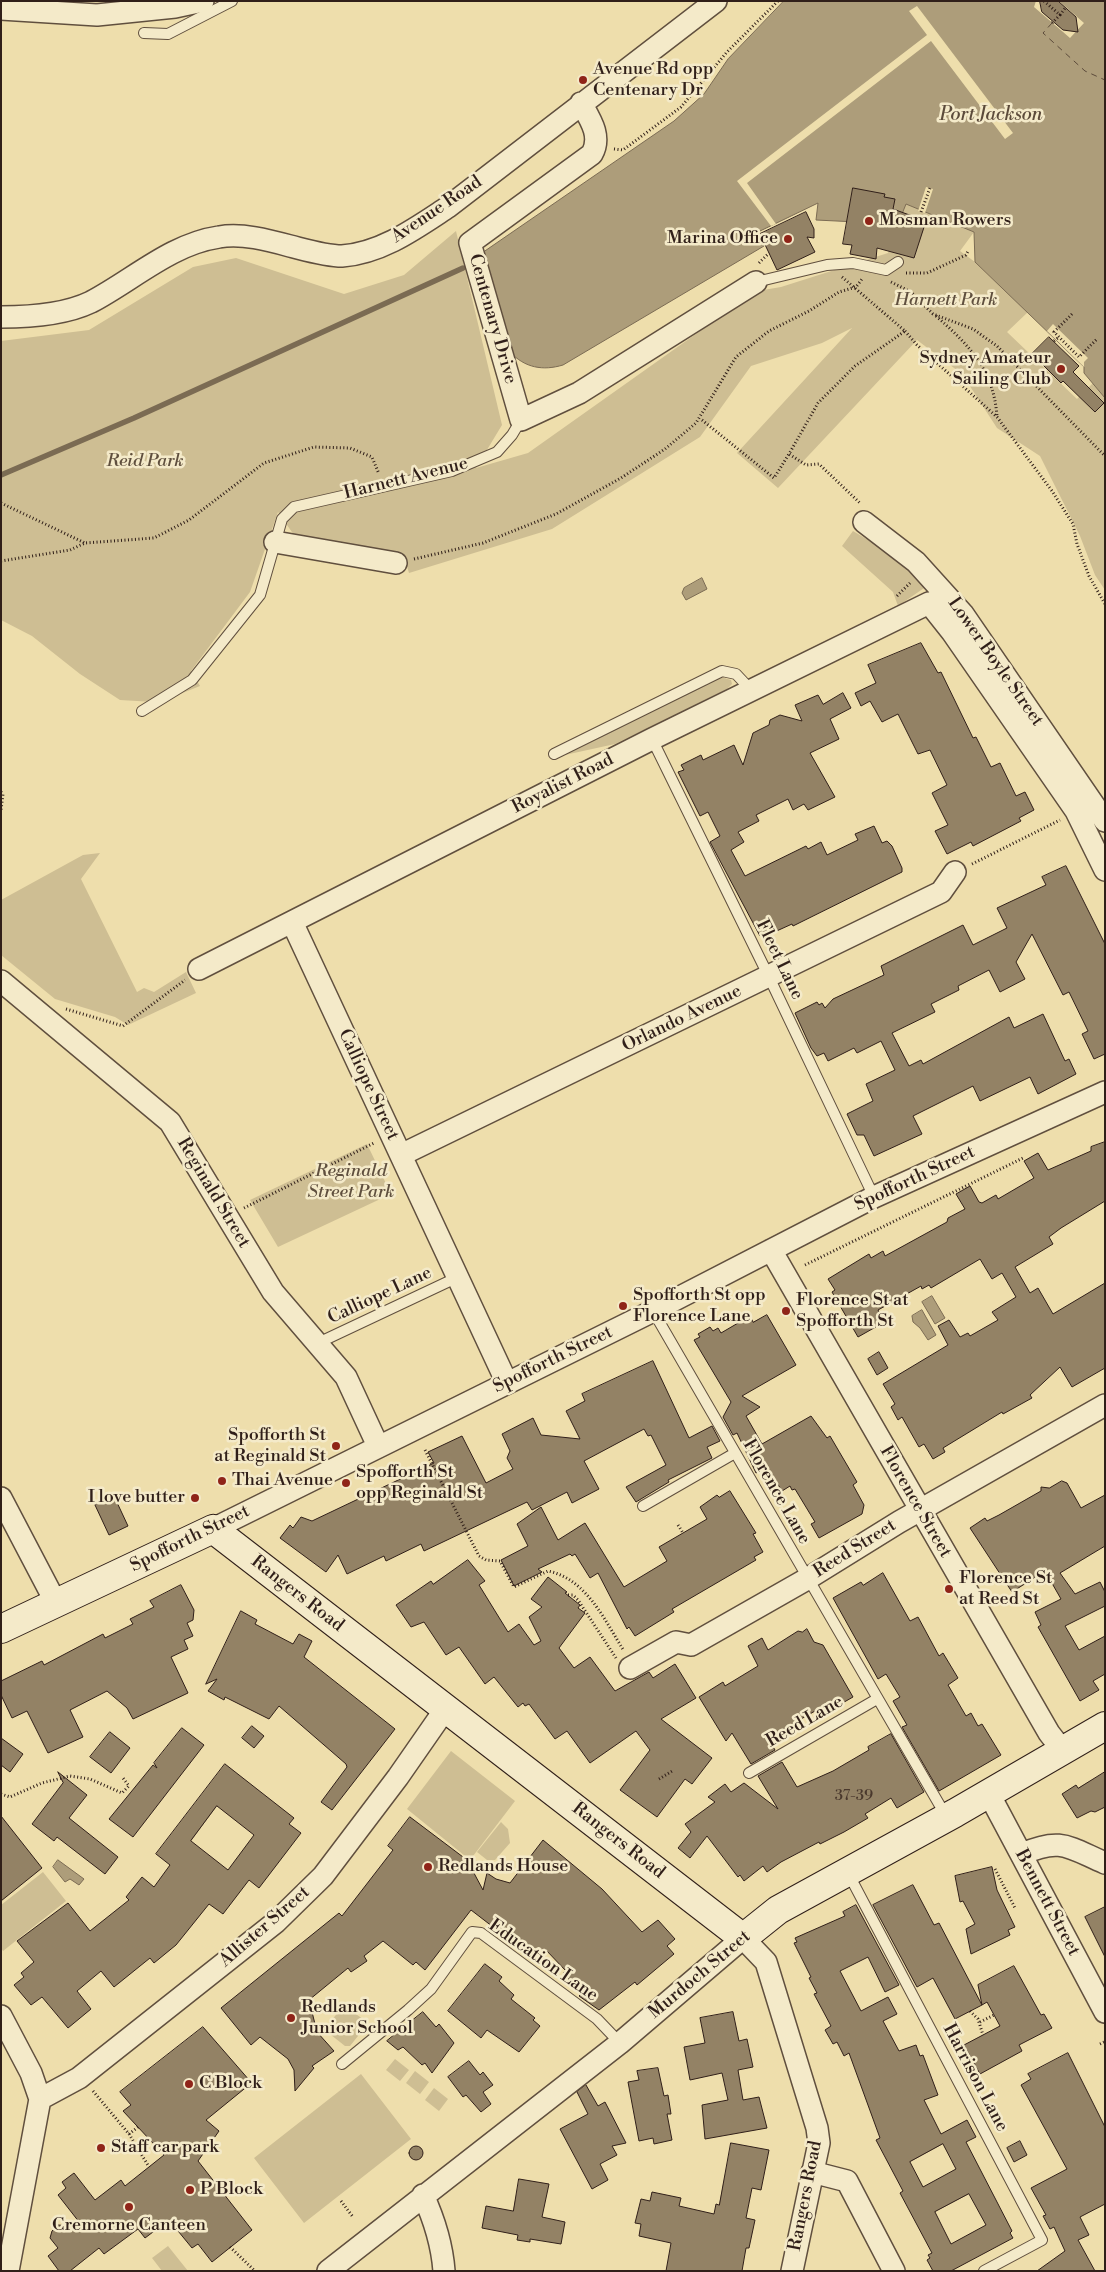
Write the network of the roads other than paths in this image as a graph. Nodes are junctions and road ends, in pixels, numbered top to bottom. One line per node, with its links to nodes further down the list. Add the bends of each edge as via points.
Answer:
1 (203, 1): 4 (street, via 97,14)
2 (232, 1): 5 (lane, via 168,34)
3 (716, 1): 6 (street, Avenue Road)
4 (1, 9)
5 (144, 33)
6 (581, 103): 9 (street, Avenue Road, via 420,226 369,252 340,256 261,238 220,236 186,247 89,302 58,312); 10 (street, Centenary Drive, via 595,131 596,147 585,160 470,243)
7 (898, 262): 8 (lane, via 886,270 853,263 827,264)
8 (756, 282): 10 (street, Harnett Avenue, via 578,393)
9 (1, 317)
10 (521, 420): 12 (lane, Harnett Avenue, via 497,452 452,471 294,507 282,518)
11 (864, 522): 18 (street, Lower Boyle Street, via 908,556 964,614)
12 (275, 542): 13 (street); 15 (lane, Harnett Avenue, via 260,595 192,680)
13 (396, 563)
14 (751, 690): 16 (street, Royalist Road); 17 (lane, via 736,674 722,671); 19 (street, Royalist Road, via 928,603 952,632 1076,811)
15 (142, 710)
16 (652, 739): 21 (street, Royalist Road); 23 (lane, Fleet Lane)
17 (554, 754)
18 (1105, 821)
19 (1105, 870)
20 (956, 872): 23 (street, Orlando Avenue, via 941,892)
21 (292, 922): 22 (street, Royalist Road); 26 (street, Calliope Street)
22 (200, 969)
23 (769, 977): 26 (street, Orlando Avenue); 27 (lane, Fleet Lane)
24 (1, 981): 31 (street, Reginald Street, via 170,1122 273,1292)
25 (1105, 1092): 27 (street, Spofforth Street)
26 (401, 1155): 29 (street, Calliope Street)
27 (874, 1197): 28 (street, Spofforth Street)
28 (771, 1250): 30 (street, Spofforth Street); 38 (street, Florence Street)
29 (456, 1278): 31 (lane, Calliope Lane); 32 (street, Calliope Street)
30 (652, 1311): 32 (street, Spofforth Street); 35 (lane, Florence Lane)
31 (318, 1343): 34 (street, Reginald Street, via 346,1377)
32 (507, 1383): 34 (street, Spofforth Street)
33 (1105, 1405): 38 (street, Reed Street)
34 (378, 1446): 39 (street, Spofforth Street)
35 (735, 1453): 37 (lane); 40 (lane, Florence Lane)
36 (1, 1498): 41 (street)
37 (643, 1506)
38 (920, 1510): 40 (street, Reed Street); 47 (street, Florence Street)
39 (213, 1529): 41 (main road, Spofforth Street); 45 (main road, Rangers Road)
40 (807, 1579): 43 (street, Reed Street, via 691,1645 676,1642); 44 (lane, Florence Lane)
41 (56, 1603): 42 (main road, Spofforth Street)
42 (1, 1630)
43 (627, 1663)
44 (877, 1699): 48 (lane, Reed Lane); 50 (lane, Florence Lane)
45 (446, 1708): 54 (main road, Rangers Road); 59 (street, Allister Street, via 398,1777 304,1896 79,2078)
46 (1105, 1726): 47 (main road, Murdoch Street)
47 (1062, 1751): 49 (main road, Murdoch Street)
48 (749, 1773)
49 (989, 1794): 50 (main road, Murdoch Street); 51 (street, Bennett Street)
50 (947, 1818): 53 (main road, Murdoch Street)
51 (1022, 1854): 52 (street, via 1039,1846 1059,1844); 55 (street, Bennett Street)
52 (1105, 1863)
53 (848, 1873): 54 (main road, Murdoch Street, via 778,1910); 67 (lane, Harrison Lane, via 1042,2240)
54 (743, 1938): 57 (street, Murdoch Street); 60 (street, Rangers Road, via 766,1962 817,2128 819,2143)
55 (1105, 2012)
56 (1, 2016): 59 (street, via 31,2073)
57 (620, 2043): 58 (lane, Education Lane, via 597,2019 481,1933 472,1932 431,1989); 61 (street, Murdoch Street)
58 (342, 2064)
59 (40, 2099): 62 (street)
60 (812, 2172): 65 (street, Rangers Road); 66 (street, via 847,2181)
61 (423, 2195): 63 (street, Murdoch Street); 64 (street, via 443,2255)
62 (8, 2271)
63 (328, 2271)
64 (444, 2271)
65 (792, 2271)
66 (894, 2271)
67 (984, 2271)

